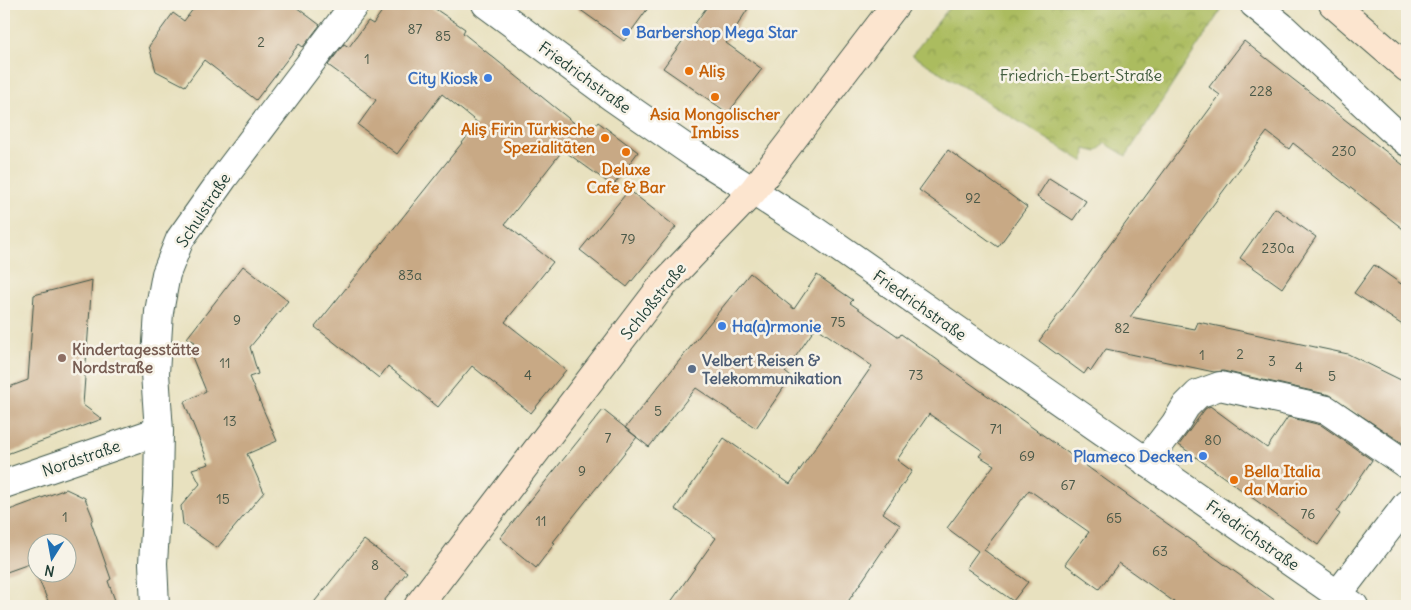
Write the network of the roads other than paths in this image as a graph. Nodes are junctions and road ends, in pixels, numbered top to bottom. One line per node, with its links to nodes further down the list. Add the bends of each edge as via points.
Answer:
1 (355, 4): 9 (street, Schulstraße, via 180,238 166,274 159,312 156,373)
2 (486, 4): 8 (street, Friedrichstraße, via 612,97)
3 (896, 4): 8 (main road, Schloßstraße)
4 (1254, 4): 7 (street)
5 (1333, 4): 6 (main road)
6 (1407, 68)
7 (1407, 142)
8 (753, 190): 10 (street, Friedrichstraße); 16 (main road, Schloßstraße, via 662,286)
9 (159, 431): 12 (street, Nordstraße); 15 (street, Schulstraße)
10 (1146, 462): 11 (street, via 1186,406 1198,394 1220,386 1327,410); 14 (street, Friedrichstraße)
11 (1407, 465)
12 (4, 484)
13 (1407, 504): 14 (street)
14 (1346, 600)
15 (154, 606)
16 (418, 606)

